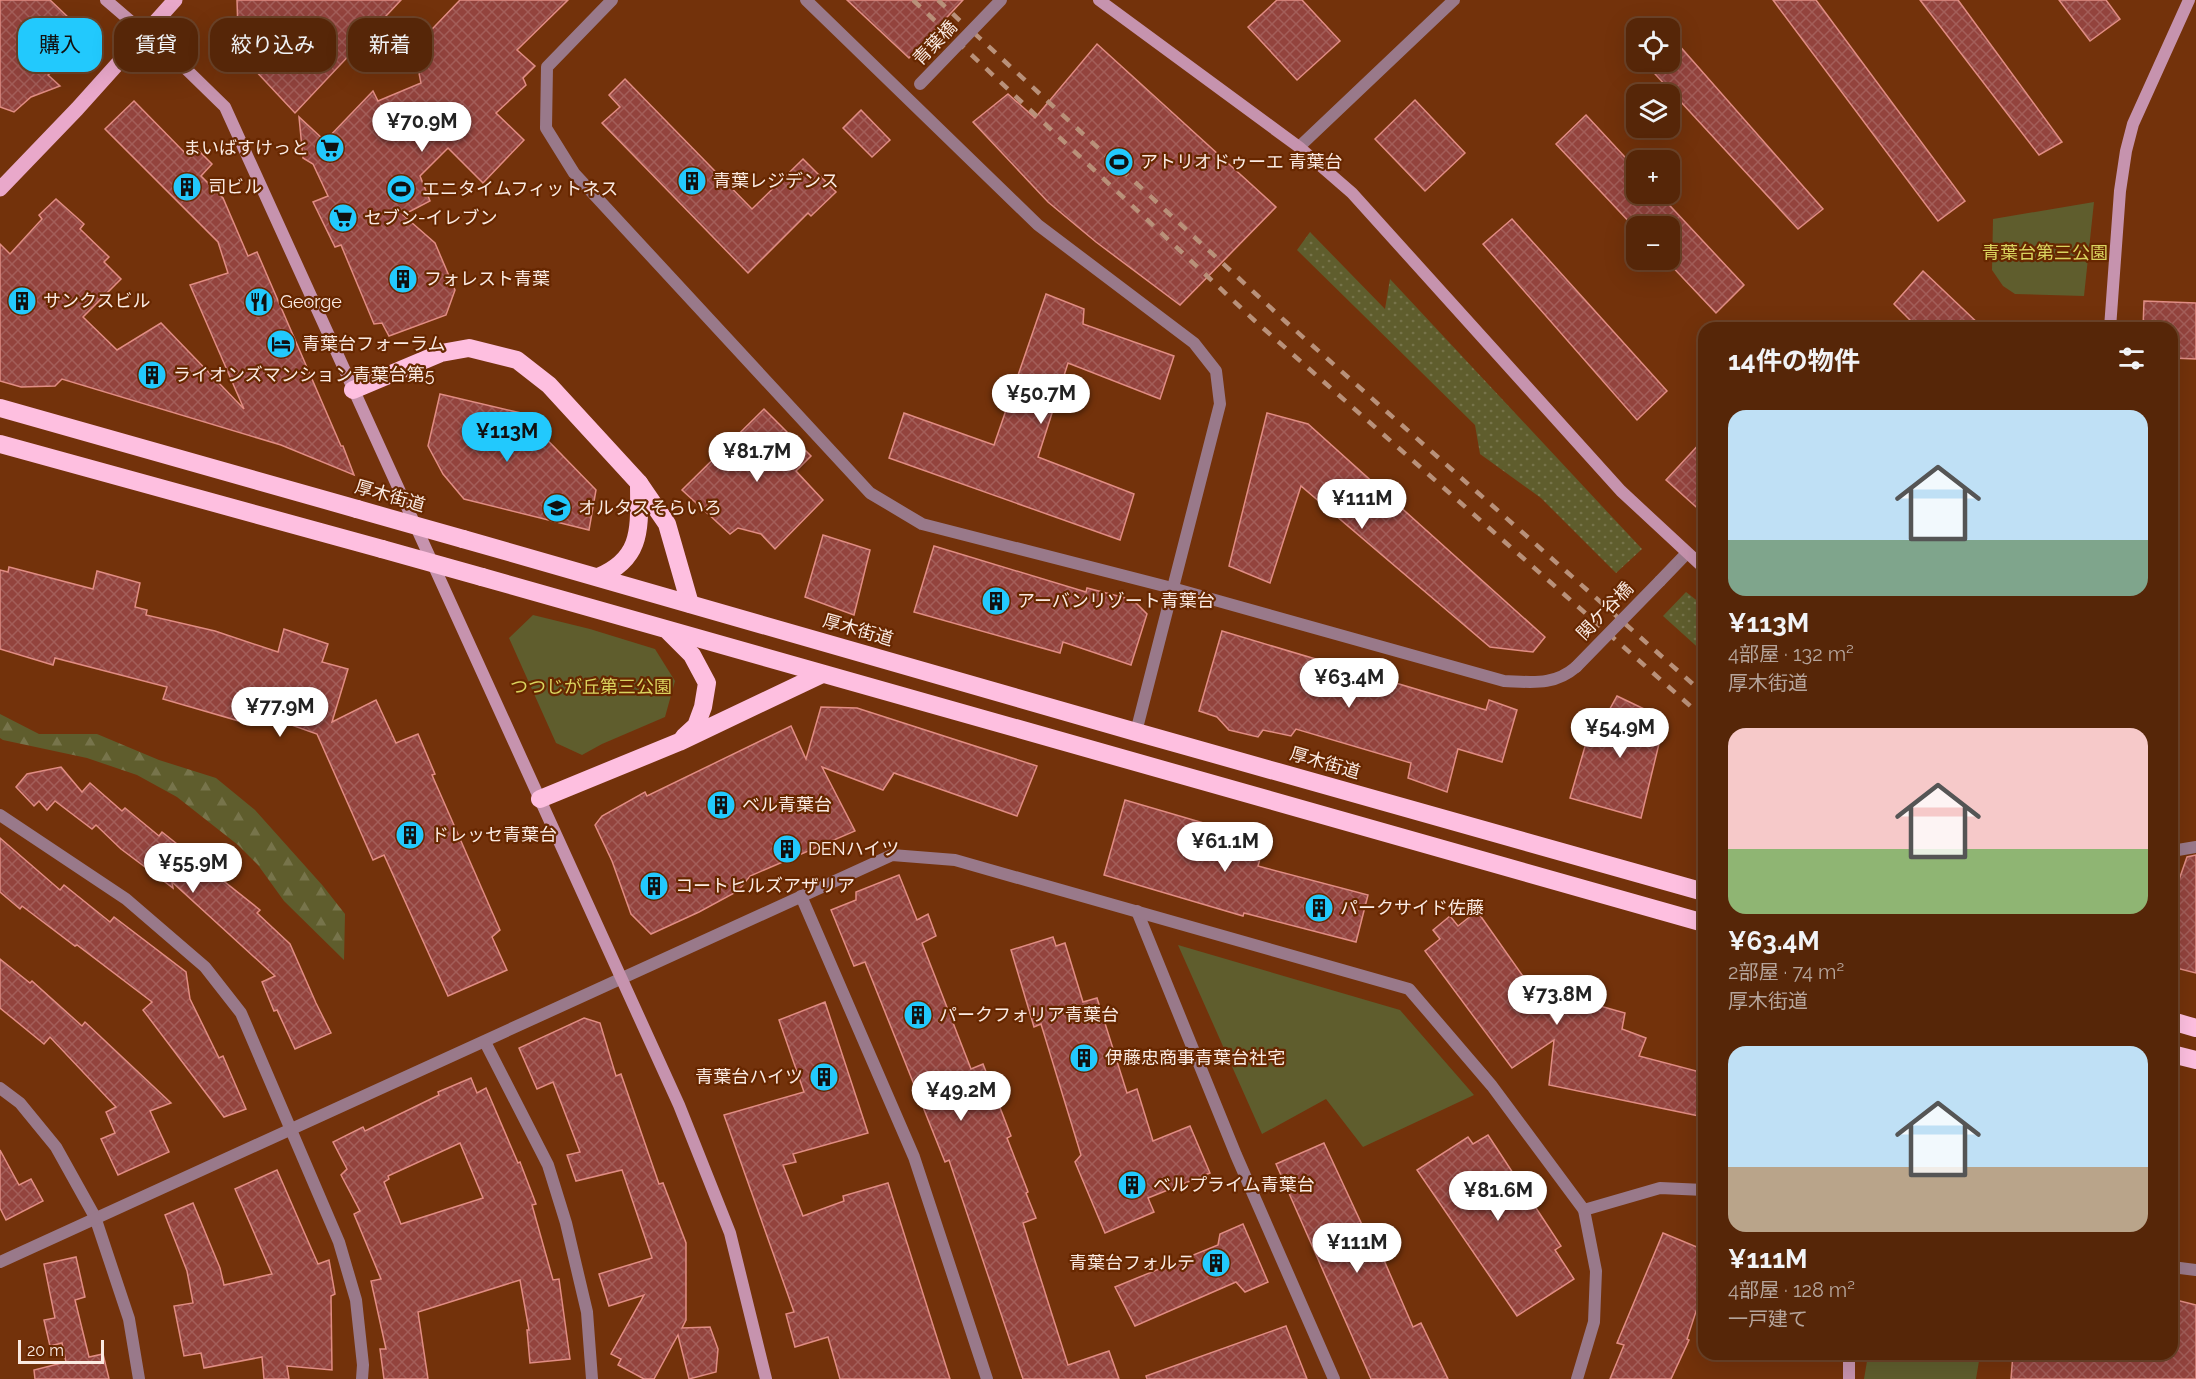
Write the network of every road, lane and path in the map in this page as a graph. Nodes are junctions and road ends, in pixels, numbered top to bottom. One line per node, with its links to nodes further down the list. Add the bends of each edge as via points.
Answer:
1 (106, 0): 9 (street)
2 (175, 0): 10 (main road)
3 (612, 0): 24 (street, 関ケ谷橋, via 547,67 546,128 574,173 870,493 922,524)
4 (806, 0): 13 (street)
5 (1001, 0): 13 (street, 青葉橋, bridge)
6 (1099, 0): 14 (street)
7 (1455, 0): 14 (street)
8 (2188, 0): 16 (street, via 2133,124 2126,152)
9 (126, 18)
10 (158, 18)
11 (114, 66): 15 (main road)
12 (189, 72): 17 (street, via 225,106)
13 (908, 97): 24 (street, via 1038,225 1194,343 1216,371 1220,405)
14 (1299, 147): 21 (street, via 1353,193 1621,491)
15 (0, 189)
16 (2110, 322)
17 (353, 390): 20 (highway, via 441,353 469,348 517,360 549,385); 30 (street)
18 (0, 408): 23 (highway, 厚木街道, bridge)
19 (0, 444): 26 (highway, bridge)
20 (639, 483): 23 (highway, via 635,546 625,561); 25 (highway, via 667,524)
21 (1686, 554): 22 (street); 24 (street, 関ケ谷橋, bridge, via 1576,666 1553,680 1504,681)
22 (1698, 563)
23 (598, 578): 25 (highway, 厚木街道)
24 (1172, 588): 28 (street)
25 (690, 604): 28 (highway, 厚木街道)
26 (668, 630): 27 (highway); 29 (highway, via 693,655 707,683 704,707 696,726)
27 (822, 674): 29 (highway); 37 (highway)
28 (1136, 732): 34 (highway, 厚木街道)
29 (679, 742): 30 (highway)
30 (540, 799): 38 (street)
31 (0, 815): 45 (street, via 126,899 205,967 241,1013)
32 (2196, 847): 33 (street)
33 (2178, 850)
34 (1698, 889)
35 (801, 896): 36 (street, via 892,855 955,860); 38 (street); 57 (street, via 914,1157)
36 (1137, 911): 47 (street, via 1408,989 1492,1086); 58 (street, via 1236,1155)
37 (1698, 921)
38 (621, 979): 41 (street); 56 (street, via 679,1105 730,1233)
39 (2178, 1023): 40 (highway)
40 (2196, 1028)
41 (485, 1042): 45 (street); 55 (street, via 548,1165 587,1312)
42 (2178, 1056): 43 (highway)
43 (2196, 1060)
44 (0, 1088): 48 (street, via 20,1103 56,1147)
45 (292, 1130): 48 (street); 54 (street, via 339,1242 356,1300)
46 (1698, 1190): 47 (street, via 1660,1188)
47 (1584, 1210): 59 (street, via 1596,1271 1594,1322)
48 (96, 1217): 49 (street); 53 (street, via 129,1319)
49 (0, 1262)
50 (2178, 1268): 51 (street)
51 (2196, 1270)
52 (1849, 1360): 60 (street)
53 (139, 1379)
54 (362, 1379)
55 (592, 1379)
56 (766, 1379)
57 (987, 1379)
58 (1334, 1379)
59 (1578, 1379)
60 (1849, 1379)

